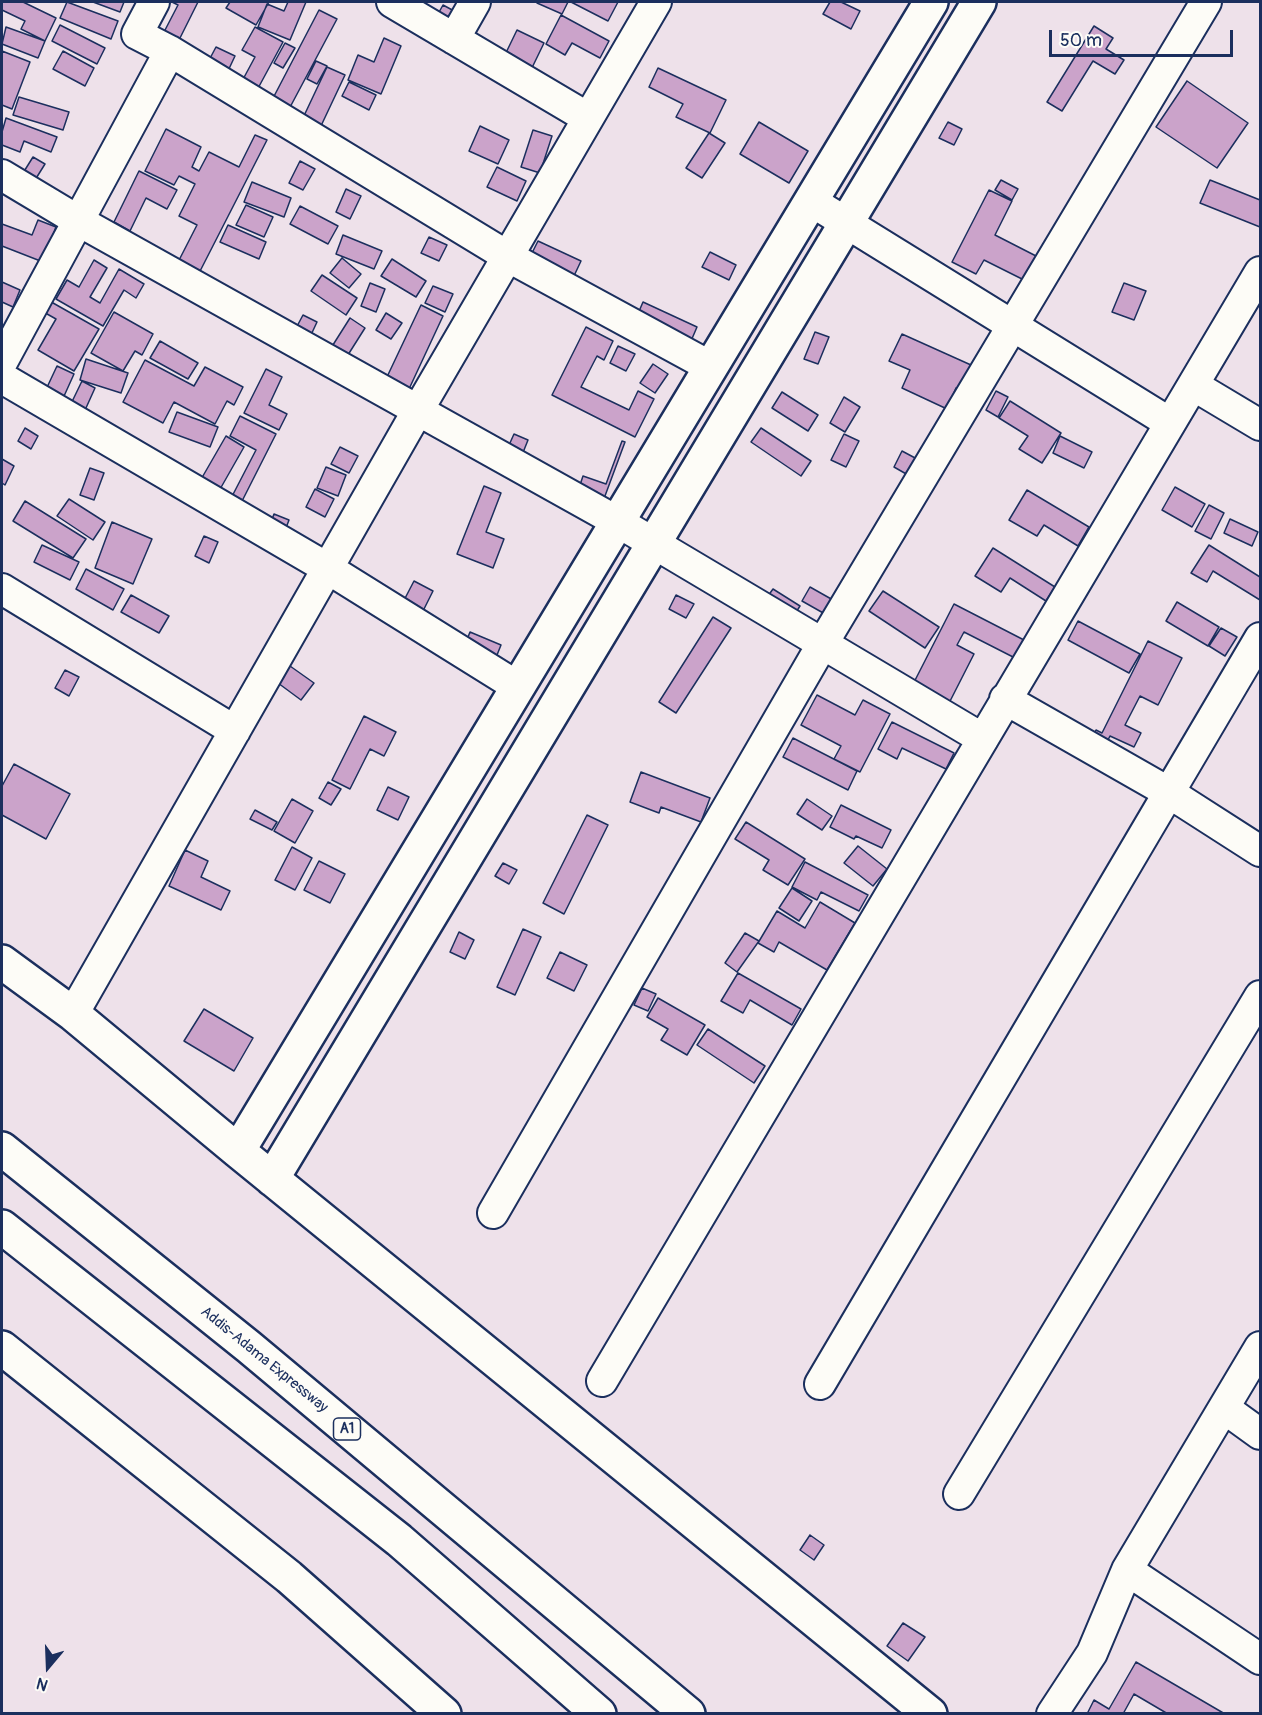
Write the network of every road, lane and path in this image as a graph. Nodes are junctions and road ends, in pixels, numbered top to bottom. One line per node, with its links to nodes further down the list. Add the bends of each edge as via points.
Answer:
1 (154, 2): 9 (street, via 136,34)
2 (392, 2): 8 (street)
3 (475, 2): 8 (street)
4 (656, 2): 10 (street)
5 (931, 2): 12 (main road)
6 (979, 2): 14 (main road)
7 (1206, 2): 17 (street)
8 (454, 39): 10 (street)
9 (170, 51): 13 (street); 15 (street)
10 (588, 118): 15 (street)
11 (2, 175): 13 (street)
12 (811, 201): 14 (street); 19 (main road)
13 (77, 220): 18 (street); 22 (street)
14 (846, 222): 17 (street); 26 (main road)
15 (507, 256): 19 (street); 22 (street)
16 (1260, 272): 21 (street)
17 (1013, 325): 23 (street); 30 (street)
18 (2, 362)
19 (711, 367): 25 (main road)
20 (2, 378): 27 (street)
21 (1193, 385): 23 (street); 24 (street)
22 (418, 410): 25 (street); 27 (street)
23 (1170, 423): 32 (street)
24 (1260, 425)
25 (618, 522): 26 (street); 31 (main road)
26 (653, 542): 30 (street); 42 (main road)
27 (327, 568): 31 (street); 33 (street)
28 (2, 589): 33 (street)
29 (1260, 638): 35 (street)
30 (823, 643): 34 (street); 43 (street)
31 (518, 687): 41 (main road)
32 (1005, 699): 34 (street); 35 (street)
33 (235, 731): 39 (street)
34 (983, 739): 47 (street)
35 (1168, 792): 36 (street); 48 (street)
36 (1260, 851)
37 (2, 962): 39 (main road)
38 (1260, 996): 51 (street)
39 (73, 1014): 41 (main road)
40 (2, 1149): 56 (main road, Addis-Adama Expressway / A1, via 249,1347)
41 (238, 1151): 42 (main road)
42 (272, 1179): 57 (main road)
43 (493, 1213)
44 (2, 1227): 55 (main road, via 399,1540)
45 (1260, 1347): 49 (street)
46 (2, 1348): 54 (main road, via 289,1577)
47 (602, 1381)
48 (820, 1384)
49 (1224, 1408): 50 (street); 52 (street)
50 (1260, 1434)
51 (959, 1494)
52 (1127, 1570): 53 (street); 58 (street, via 1092,1653)
53 (1260, 1659)
54 (444, 1713)
55 (599, 1713)
56 (688, 1713)
57 (930, 1713)
58 (1052, 1713)

